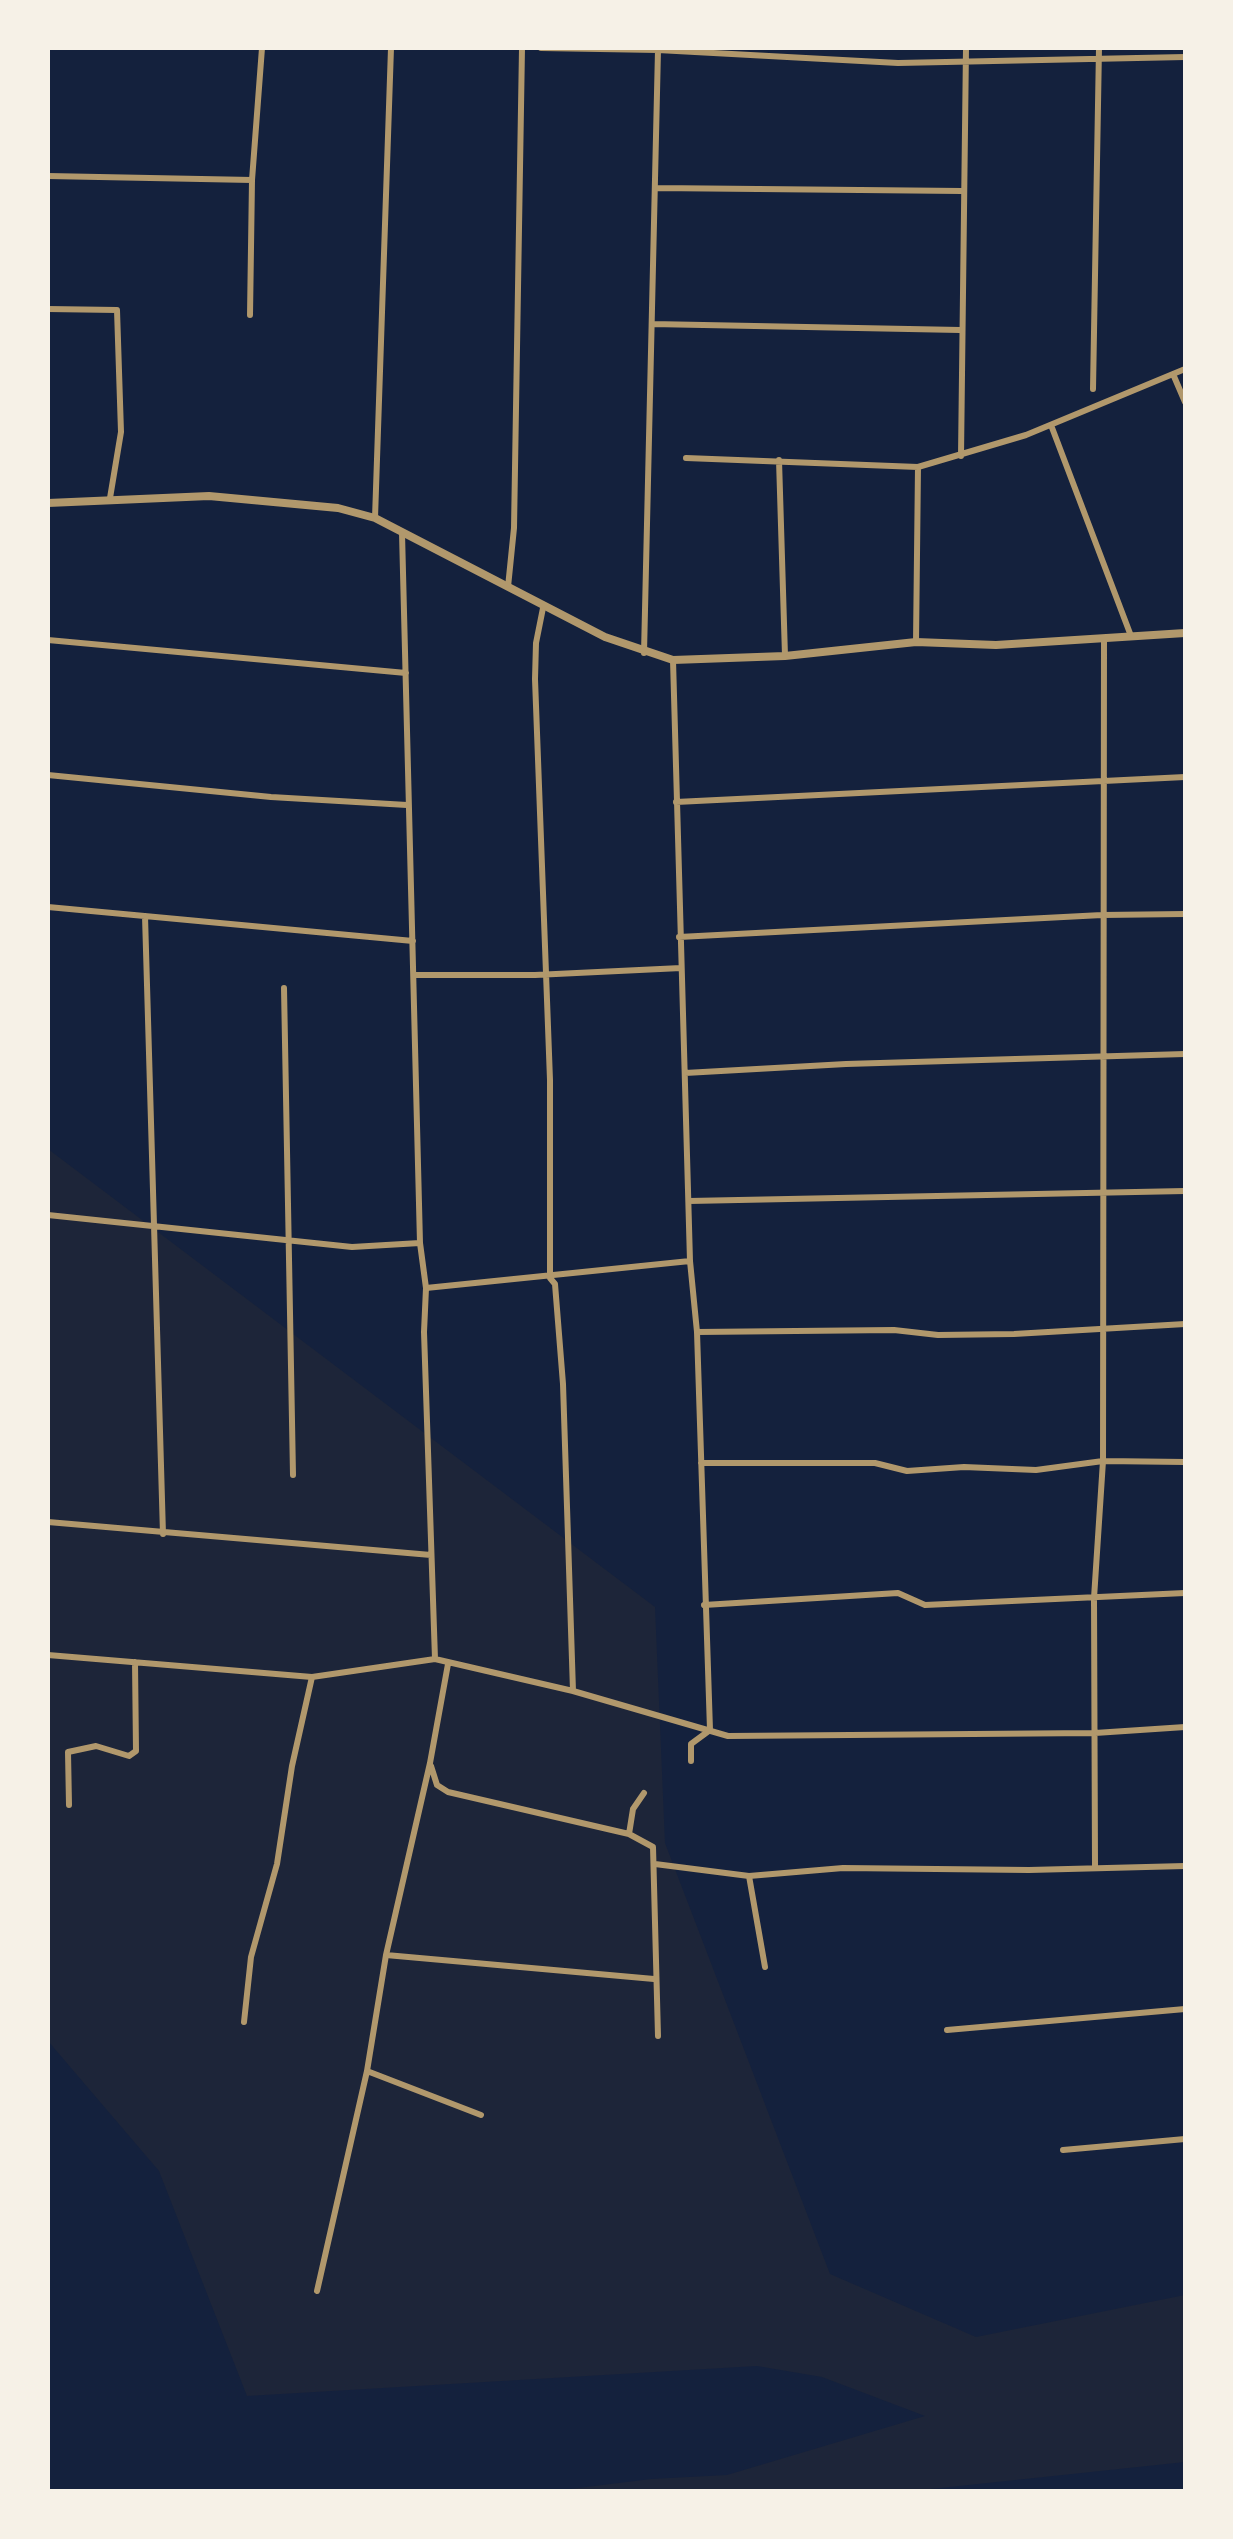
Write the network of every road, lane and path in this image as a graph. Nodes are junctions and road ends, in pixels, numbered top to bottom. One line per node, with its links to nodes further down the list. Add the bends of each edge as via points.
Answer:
1 (262, 48): 15 (street)
2 (391, 48): 33 (street)
3 (522, 48): 35 (street, via 514,528)
4 (541, 48): 8 (street)
5 (838, 48): 11 (street)
6 (966, 48): 13 (street)
7 (1099, 48): 12 (street)
8 (658, 50): 9 (street); 16 (street)
9 (707, 50): 11 (street)
10 (1185, 57): 12 (street)
11 (838, 59): 13 (street)
12 (1098, 59): 13 (street); 24 (street)
13 (966, 63): 17 (street)
14 (48, 176): 15 (street)
15 (252, 180): 19 (street)
16 (656, 188): 17 (street); 20 (street)
17 (962, 191): 21 (street)
18 (48, 309): 31 (street, via 117,310 121,432)
19 (250, 315)
20 (652, 324): 21 (street); 42 (street)
21 (960, 330): 27 (street)
22 (1185, 369): 23 (street)
23 (1173, 374): 25 (street); 26 (street)
24 (1093, 389)
25 (1185, 402)
26 (1051, 425): 27 (street); 38 (street)
27 (961, 456): 30 (street)
28 (686, 458): 29 (street)
29 (779, 460): 30 (street); 43 (street)
30 (918, 467): 41 (street)
31 (110, 498): 32 (street); 33 (street, via 258,500 317,505)
32 (48, 503)
33 (375, 518): 34 (street)
34 (402, 533): 35 (street); 45 (street)
35 (508, 587): 36 (street)
36 (543, 608): 42 (street); 59 (street, via 535,679)
37 (1185, 633): 38 (street)
38 (1131, 636): 39 (street)
39 (1104, 638): 41 (street, via 996,645); 48 (street)
40 (48, 640): 45 (street)
41 (916, 642): 43 (street)
42 (644, 653): 44 (street)
43 (785, 656): 44 (street)
44 (673, 660): 49 (street)
45 (406, 673): 50 (street)
46 (48, 775): 50 (street)
47 (1185, 777): 48 (street)
48 (1103, 781): 49 (street); 53 (street)
49 (676, 802): 55 (street)
50 (407, 805): 56 (street)
51 (48, 907): 54 (street)
52 (1185, 914): 53 (street)
53 (1102, 915): 55 (street); 62 (street)
54 (145, 916): 56 (street); 68 (street)
55 (679, 937): 57 (street)
56 (413, 941): 58 (street)
57 (681, 968): 59 (street); 63 (street)
58 (414, 975): 59 (street); 70 (street)
59 (545, 975): 72 (street)
60 (284, 988): 69 (street)
61 (1185, 1054): 62 (street)
62 (1101, 1059): 63 (street); 65 (street)
63 (685, 1073): 66 (street)
64 (1185, 1191): 65 (street)
65 (1101, 1194): 66 (street); 75 (street)
66 (689, 1201): 71 (street)
67 (48, 1215): 68 (street)
68 (156, 1225): 69 (street); 82 (street)
69 (290, 1240): 70 (street, via 352,1247); 80 (street)
70 (420, 1243): 73 (street)
71 (690, 1261): 72 (street); 76 (street)
72 (550, 1278): 73 (street); 92 (street, via 556,1292 563,1384)
73 (426, 1288): 83 (street)
74 (1185, 1324): 75 (street)
75 (1102, 1330): 76 (street, via 938,1335 894,1330); 77 (street)
76 (697, 1332): 79 (street)
77 (1103, 1461): 78 (street); 79 (street, via 1036,1470 907,1471 875,1463); 85 (street)
78 (1185, 1462)
79 (701, 1463): 86 (street)
80 (293, 1475)
81 (48, 1522): 82 (street)
82 (163, 1534): 83 (street)
83 (431, 1555): 88 (street)
84 (1185, 1593): 85 (street)
85 (1094, 1598): 86 (street, via 925,1605 898,1593); 95 (street)
86 (704, 1605): 94 (street)
87 (48, 1655): 89 (street)
88 (435, 1659): 90 (street); 91 (street)
89 (135, 1662): 91 (street); 99 (street, via 136,1751 129,1756 96,1746 68,1752)
90 (448, 1664): 92 (street); 97 (street)
91 (312, 1677): 109 (street, via 277,1864 251,1957)
92 (573, 1691): 94 (street)
93 (1185, 1727): 95 (street)
94 (710, 1730): 95 (street, via 752,1737); 96 (street, via 691,1744)
95 (1095, 1733): 102 (street)
96 (691, 1761)
97 (430, 1763): 100 (street, via 437,1785 448,1792); 105 (street)
98 (644, 1793): 100 (street, via 633,1809)
99 (69, 1805)
100 (629, 1834): 101 (street, via 653,1847)
101 (655, 1864): 104 (street); 107 (street)
102 (1095, 1866): 103 (street); 104 (street, via 843,1868)
103 (1185, 1866)
104 (749, 1876): 106 (street)
105 (386, 1955): 107 (street); 112 (street)
106 (765, 1967)
107 (654, 1979): 111 (street)
108 (1185, 2009): 110 (street)
109 (244, 2022)
110 (947, 2030)
111 (658, 2036)
112 (367, 2071): 113 (street); 116 (street)
113 (481, 2115)
114 (1185, 2139): 115 (street)
115 (1063, 2150)
116 (317, 2291)

